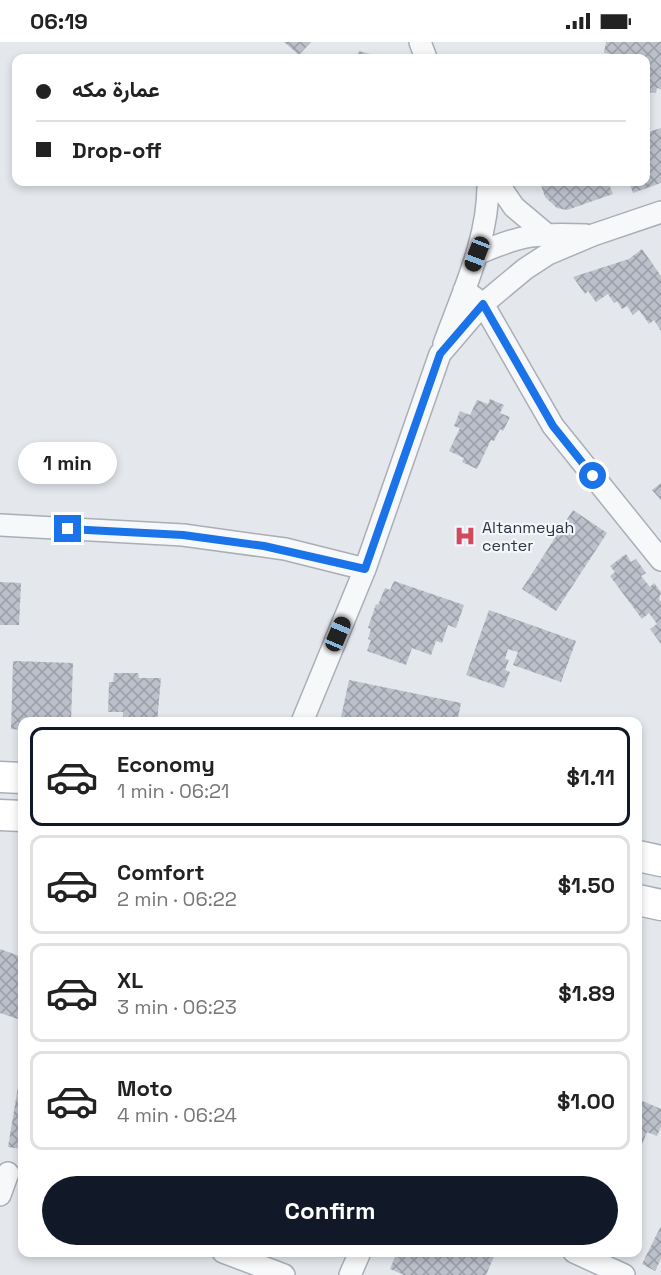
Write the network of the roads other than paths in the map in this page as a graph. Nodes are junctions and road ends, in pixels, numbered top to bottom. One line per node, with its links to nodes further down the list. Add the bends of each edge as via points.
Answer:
1 (488, 186): 8 (street, via 489,210)
2 (500, 186): 3 (street)
3 (514, 207): 5 (street); 7 (street)
4 (661, 212): 6 (street)
5 (545, 233): 6 (street); 7 (street)
6 (592, 235): 9 (street, via 548,254)
7 (519, 237): 8 (street); 9 (street)
8 (477, 254): 10 (street)
9 (512, 277): 11 (street)
10 (464, 290): 11 (street); 12 (street)
11 (483, 304): 12 (street); 14 (street, via 553,426)
12 (440, 354): 15 (street)
13 (0, 525): 15 (street, via 183,535 285,549)
14 (661, 560)
15 (365, 569): 16 (street)
16 (304, 717)
17 (0, 777): 18 (main road)
18 (18, 778)
19 (0, 815): 20 (main road)
20 (18, 816)
21 (642, 857): 22 (main road)
22 (661, 861)
23 (642, 901): 24 (main road)
24 (661, 905)
25 (10, 1174): 26 (street)
26 (0, 1195)
27 (236, 1257): 30 (street)
28 (358, 1257): 31 (street)
29 (585, 1257): 32 (street)
30 (284, 1275)
31 (350, 1275)
32 (624, 1275)

